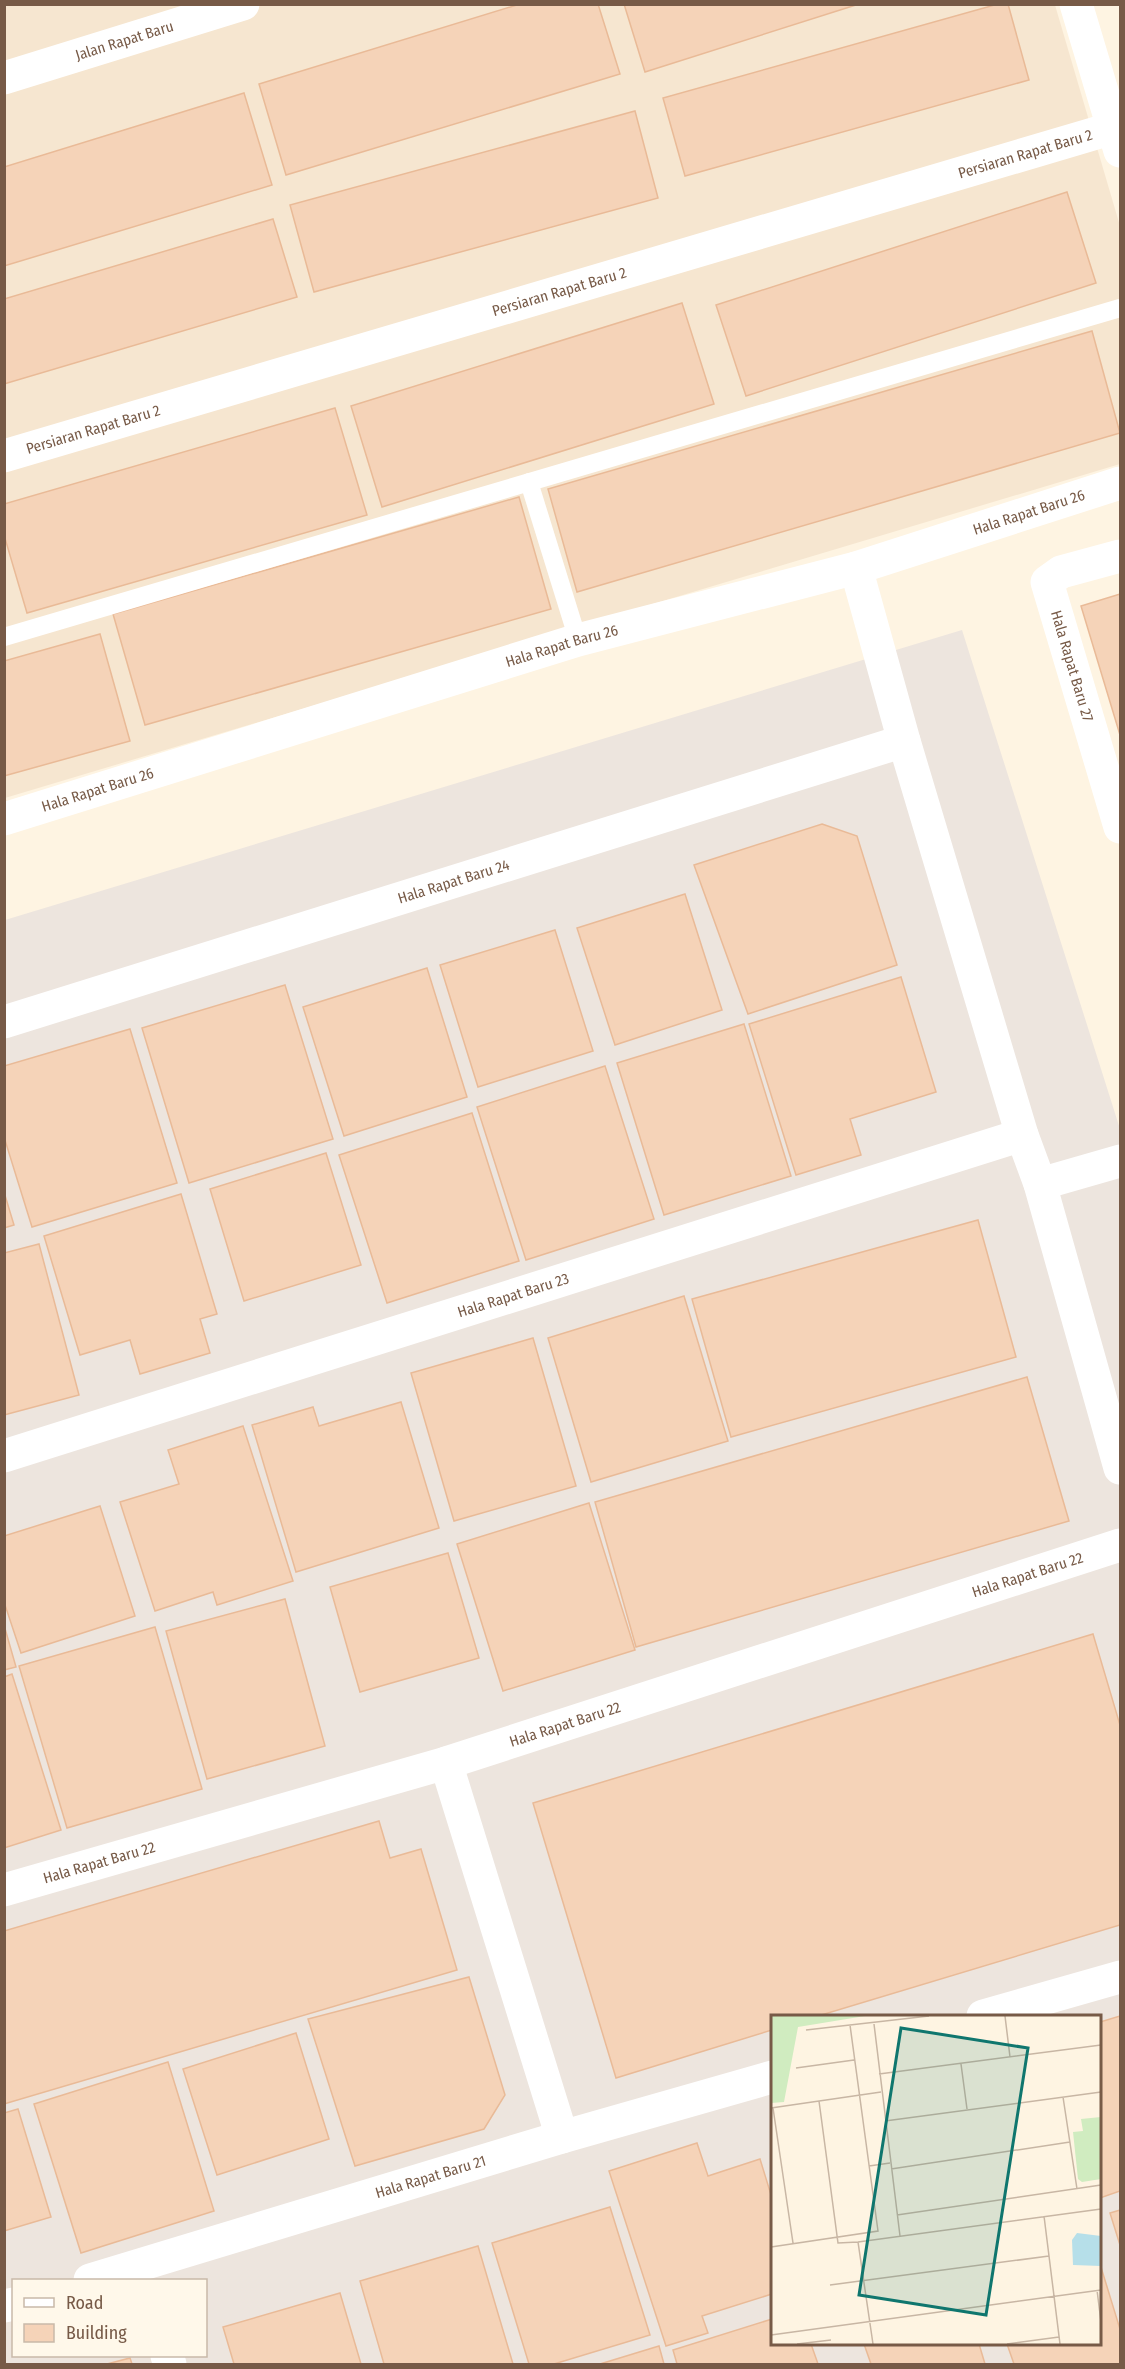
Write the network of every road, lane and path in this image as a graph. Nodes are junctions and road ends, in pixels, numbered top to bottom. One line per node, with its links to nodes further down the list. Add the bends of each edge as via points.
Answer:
1 (243, 4): 3 (street, Jalan Rapat Baru)
2 (1076, 4): 4 (street)
3 (4, 78)
4 (1118, 135): 6 (street, Persiaran Rapat Baru 2)
5 (1120, 308): 7 (lane)
6 (4, 456)
7 (530, 482): 11 (lane); 12 (lane)
8 (1120, 483): 10 (street, Hala Rapat Baru 26)
9 (1120, 556): 15 (street, Hala Rapat Baru 27, via 1061,572 1047,582)
10 (856, 568): 12 (street, Hala Rapat Baru 26); 13 (street)
11 (4, 637)
12 (578, 640): 14 (street, Hala Rapat Baru 26)
13 (904, 741): 16 (street, Hala Rapat Baru 24); 17 (street)
14 (4, 819)
15 (1120, 827)
16 (4, 1022)
17 (1022, 1135): 19 (street); 20 (street, Hala Rapat Baru 23)
18 (1120, 1161): 19 (street)
19 (1040, 1184): 21 (street)
20 (4, 1456)
21 (1120, 1468)
22 (1120, 1545): 23 (street, Hala Rapat Baru 22)
23 (446, 1762): 24 (street, Hala Rapat Baru 22); 28 (street)
24 (4, 1890)
25 (1120, 1977): 26 (street)
26 (987, 2015)
27 (771, 2077): 28 (street, Hala Rapat Baru 21)
28 (562, 2138): 29 (street, Hala Rapat Baru 21)
29 (143, 2273): 30 (street, Hala Rapat Baru 21)
30 (98, 2279)

